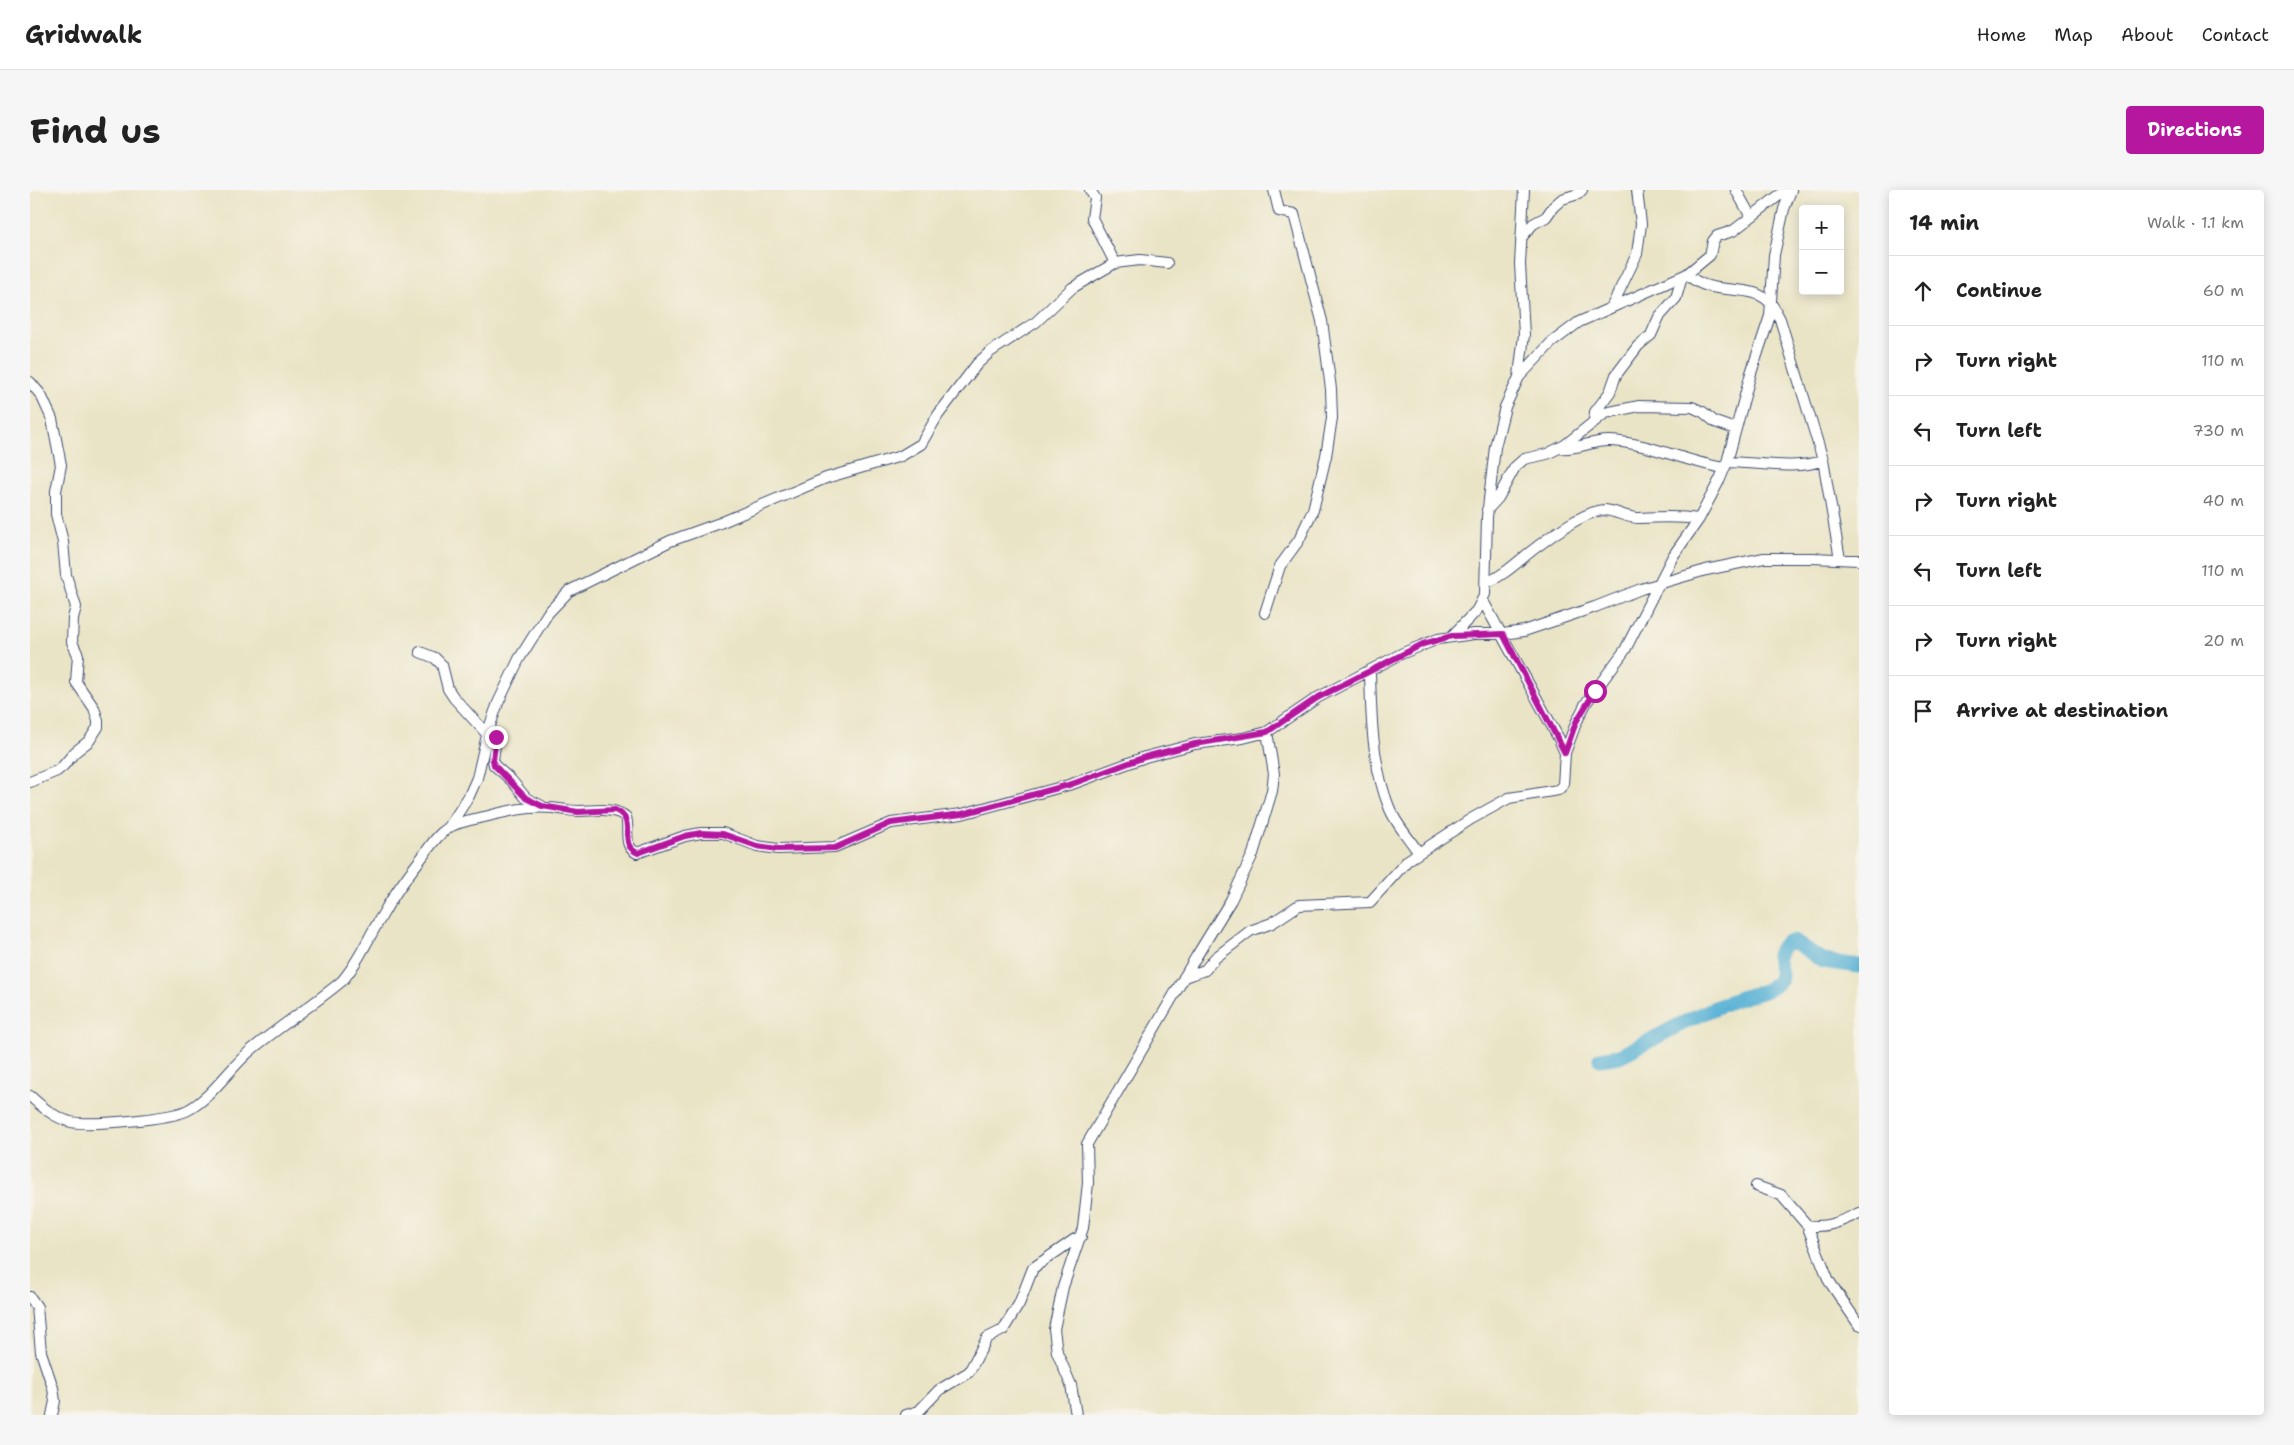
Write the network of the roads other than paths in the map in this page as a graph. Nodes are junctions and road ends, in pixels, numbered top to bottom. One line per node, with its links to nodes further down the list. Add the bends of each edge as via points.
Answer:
1 (1090, 190): 11 (street, via 1095,198 1092,218)
2 (1274, 190): 30 (street, via 1279,211 1294,214 1318,302 1332,418 1313,510 1299,540 1280,566)
3 (1524, 190): 10 (street)
4 (1582, 190): 10 (street, via 1562,199)
5 (1637, 190): 14 (street, via 1641,224 1636,254)
6 (1736, 190): 9 (street)
7 (1786, 190): 9 (street)
8 (1791, 190): 15 (street, via 1774,255)
9 (1751, 217): 13 (street, via 1717,236 1712,241 1710,255)
10 (1520, 238): 16 (street, via 1524,335)
11 (1116, 262): 12 (street, via 1150,260); 35 (street, via 1072,288 1036,322 982,359 921,444 912,450 826,478 670,541 569,591 531,638)
12 (1167, 263)
13 (1685, 275): 14 (street); 15 (street, via 1706,287 1749,292); 18 (street, via 1676,298 1659,317 1651,335 1638,346 1616,375 1610,392 1595,412)
14 (1612, 306): 16 (street, via 1566,331)
15 (1772, 306): 19 (street); 21 (street, via 1783,326)
16 (1519, 377): 23 (street, via 1500,424)
17 (30, 382): 38 (street, via 49,410 58,447 61,465 56,514 63,542 65,572 76,607 72,642 78,655 76,682 94,708 98,727 89,741 57,771)
18 (1594, 420): 19 (street, via 1619,408 1679,406 1697,409 1715,422); 20 (street)
19 (1735, 429): 22 (street)
20 (1559, 447): 22 (street, via 1571,448 1600,441 1633,444 1656,448 1688,461); 23 (street, via 1547,454 1524,459 1515,467 1498,498)
21 (1823, 460): 22 (street, via 1800,465); 25 (street)
22 (1726, 465): 24 (street)
23 (1487, 510): 27 (street)
24 (1699, 519): 27 (street, via 1669,516 1637,518 1607,510 1597,511 1550,538 1508,572); 28 (street, via 1673,556)
25 (1840, 559): 26 (street); 28 (street, via 1764,558)
26 (1859, 560)
27 (1486, 583): 29 (street)
28 (1660, 584): 31 (street, via 1540,626); 37 (street, via 1626,650 1586,704)
29 (1483, 601): 31 (street); 32 (street)
30 (1265, 613)
31 (1503, 634): 32 (street); 37 (street)
32 (1452, 636): 34 (street, via 1423,644)
33 (420, 652): 35 (street, via 442,665 448,689 454,698)
34 (1370, 671): 36 (street, via 1317,698); 41 (street, via 1375,750 1383,787 1389,808)
35 (488, 730): 39 (street, via 496,737 494,765 526,798); 40 (street, via 477,778)
36 (1267, 732): 39 (street, via 1195,744 1145,757 1072,784 962,814 891,823 826,849 757,846 723,834 701,833 638,853 627,842 626,818 620,812 578,812); 42 (street, via 1274,774 1256,846 1231,900)
37 (1565, 753): 41 (street, via 1565,781 1561,787 1508,798)
38 (30, 782)
39 (542, 806): 40 (street, via 518,808)
40 (448, 827): 45 (street, via 410,873 352,970 342,981 252,1049 196,1104 174,1114 104,1122 73,1122)
41 (1418, 852): 42 (street, via 1370,902 1299,905 1272,923 1250,931 1215,958 1205,970)
42 (1184, 977): 49 (street, via 1087,1144 1088,1183)
43 (30, 1096): 45 (street)
44 (30, 1104): 45 (street)
45 (45, 1109)
46 (1756, 1186): 48 (street, via 1782,1195)
47 (1859, 1213): 48 (street, via 1835,1224)
48 (1807, 1225): 51 (street, via 1829,1282)
49 (1081, 1238): 53 (street, via 1033,1268 1019,1304 1003,1330 987,1338 969,1372 939,1390 919,1410); 54 (street, via 1054,1329 1057,1352 1071,1385)
50 (30, 1297): 52 (street, via 37,1307 41,1352 53,1388)
51 (1859, 1325)
52 (52, 1415)
53 (906, 1415)
54 (1076, 1415)

